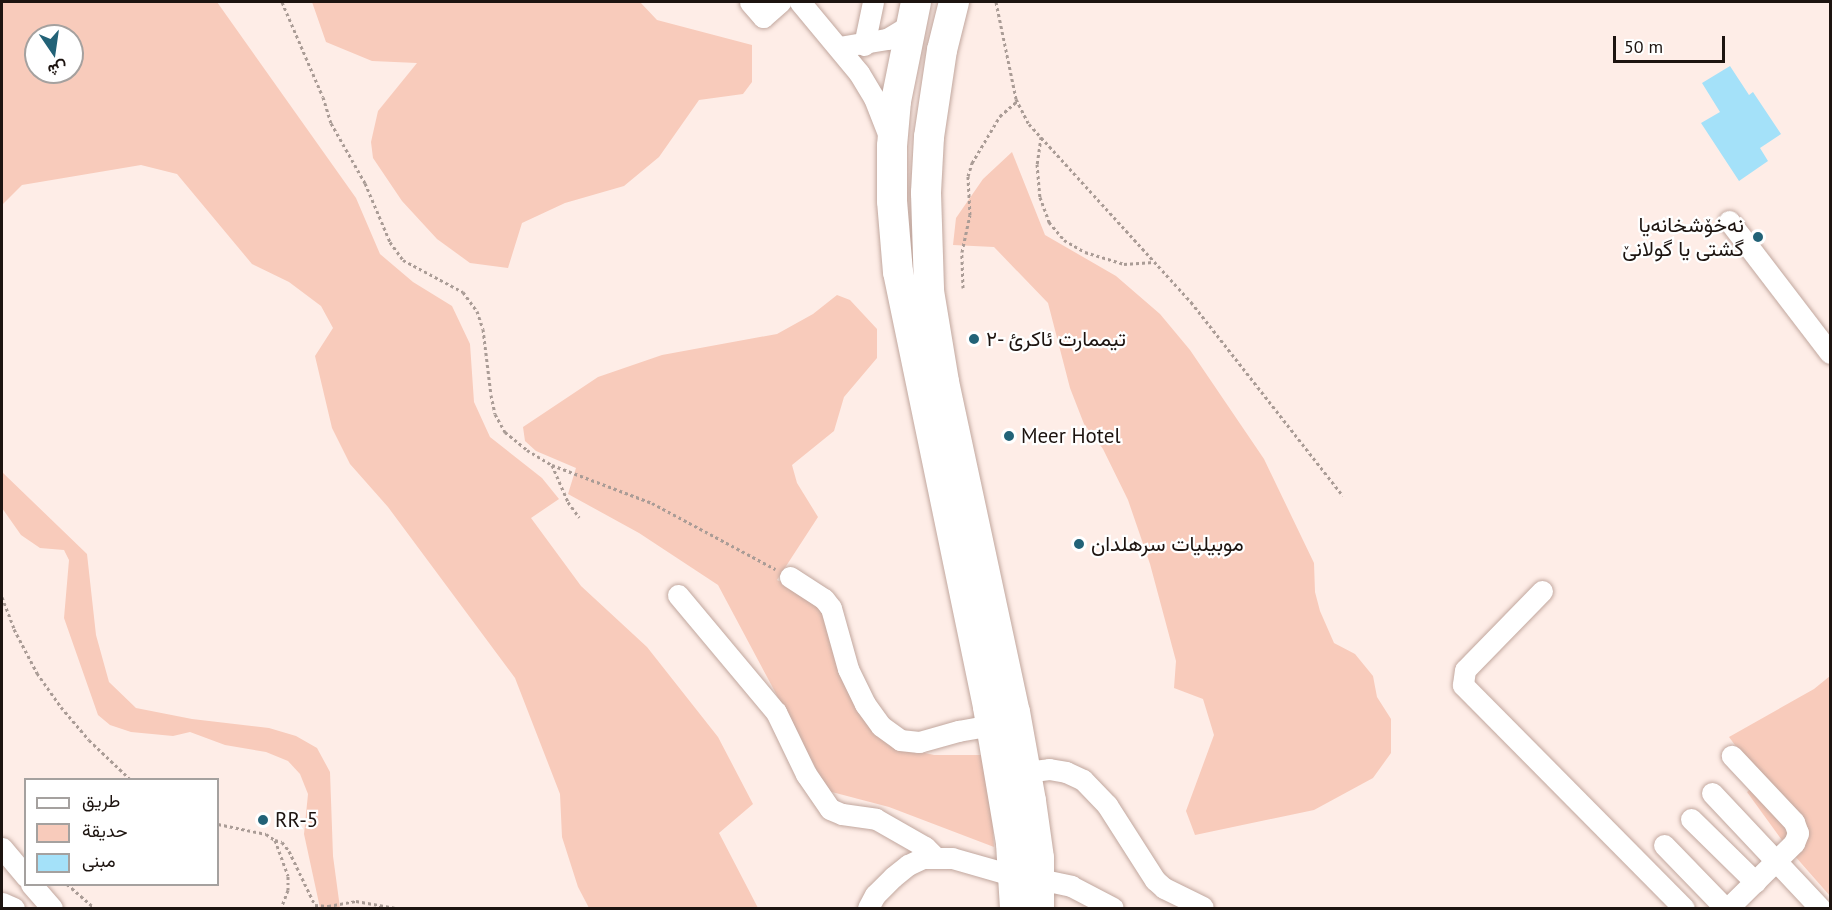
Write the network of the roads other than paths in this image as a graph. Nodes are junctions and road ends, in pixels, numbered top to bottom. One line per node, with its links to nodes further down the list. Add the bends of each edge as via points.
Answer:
1 (750, 2): 2 (street, via 763,17)
2 (780, 2)
3 (800, 2): 8 (street)
4 (873, 2): 7 (street)
5 (954, 2): 17 (highway, via 929,136 929,291 944,382)
6 (912, 14): 7 (street, via 887,39); 9 (highway)
7 (864, 45): 8 (street)
8 (839, 47): 9 (street, via 874,98)
9 (892, 146): 15 (highway, via 898,272)
10 (1729, 221): 11 (street)
11 (1828, 346)
12 (790, 577): 15 (street, via 831,608 848,669 865,704 881,726 900,740 919,742)
13 (1542, 591): 36 (street, via 1465,670 1463,685)
14 (678, 595): 22 (street, via 776,712 806,774 830,809 876,819)
15 (992, 725): 25 (highway)
16 (1732, 756): 23 (street, via 1797,827 1797,838)
17 (1025, 772): 25 (highway, via 1039,858); 29 (street, via 1049,769 1083,780 1107,805 1155,880)
18 (1712, 792): 23 (street)
19 (1690, 819): 26 (street)
20 (1664, 845): 37 (street)
21 (2, 848): 24 (street)
22 (934, 856): 25 (street); 32 (street, via 908,865 875,896)
23 (1776, 861): 26 (street); 38 (street)
24 (24, 876)
25 (1027, 878): 33 (highway); 34 (highway); 35 (street, via 1071,886)
26 (1755, 882): 37 (street)
27 (32, 886): 31 (street)
28 (2, 903): 30 (street)
29 (1203, 907)
30 (14, 909)
31 (52, 909)
32 (868, 909)
33 (1015, 909)
34 (1039, 909)
35 (1113, 909)
36 (1684, 909)
37 (1727, 909)
38 (1820, 909)

